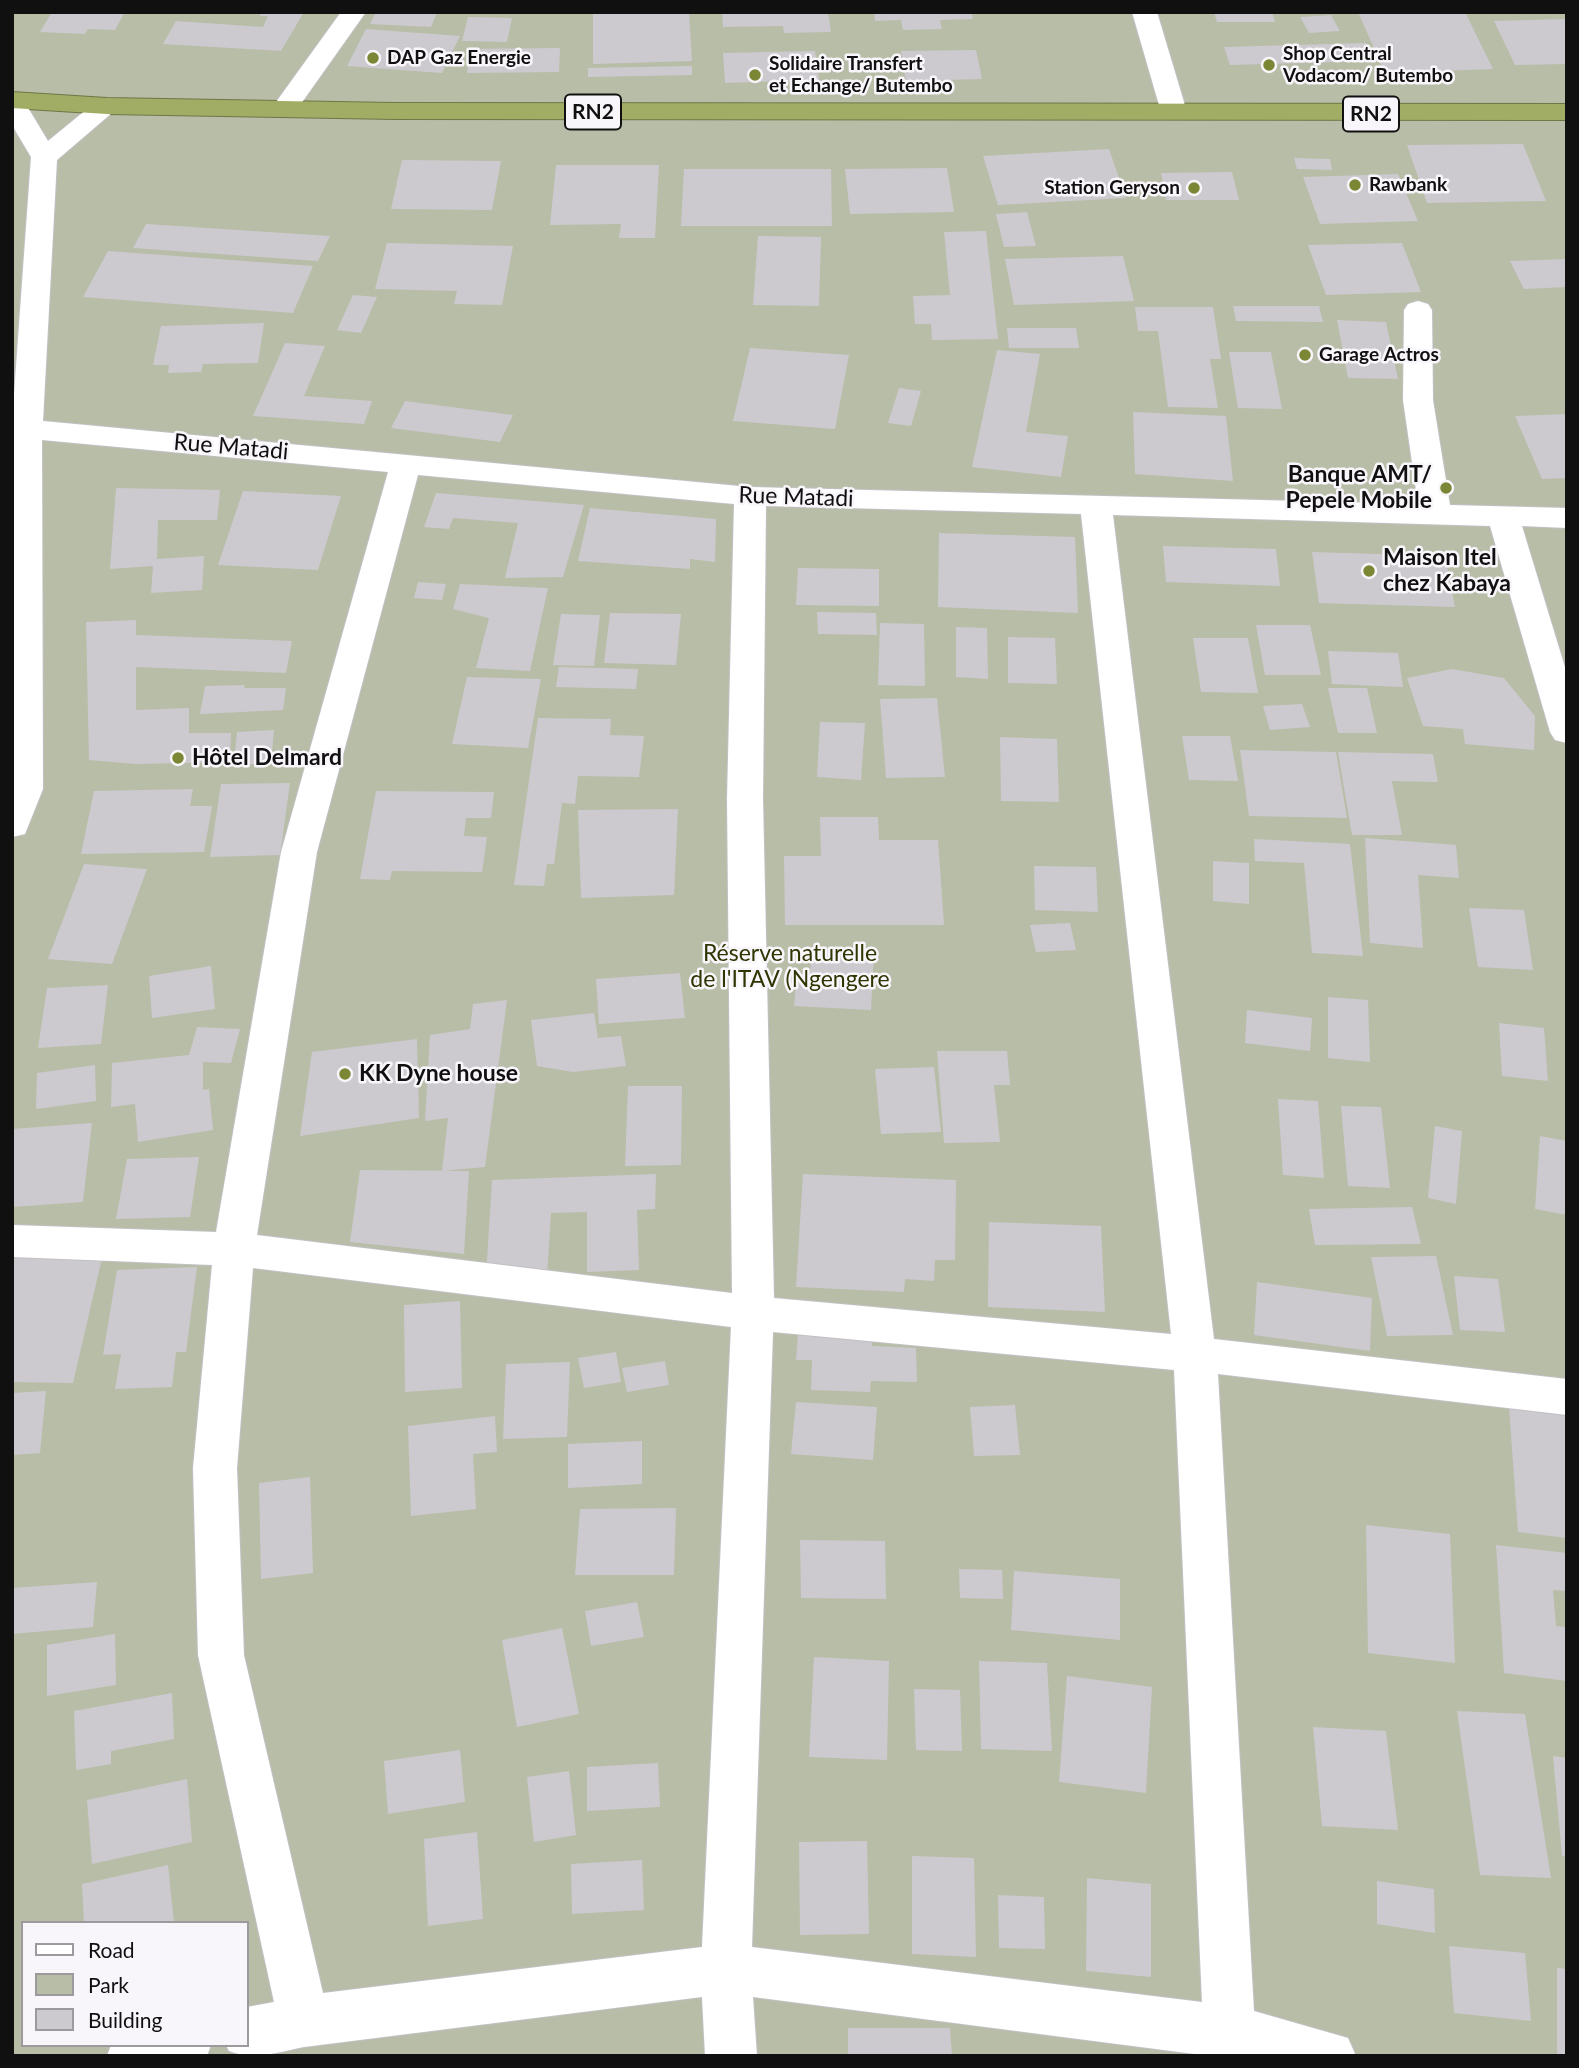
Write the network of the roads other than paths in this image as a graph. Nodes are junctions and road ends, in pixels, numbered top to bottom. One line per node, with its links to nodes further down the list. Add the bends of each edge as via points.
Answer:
1 (354, 12): 5 (street)
2 (1144, 12): 7 (street)
3 (12, 101): 4 (highway, RN2); 8 (street)
4 (107, 106): 5 (highway, RN2); 8 (street)
5 (284, 109): 7 (highway, RN2)
6 (1567, 111): 7 (highway, RN2)
7 (1174, 113)
8 (44, 157): 10 (street)
9 (1418, 310): 14 (street, via 1418,400)
10 (27, 429): 11 (street, Rue Matadi); 17 (street)
11 (407, 462): 12 (street, Rue Matadi); 21 (street, via 299,852)
12 (750, 496): 13 (street, Rue Matadi); 22 (street, via 745,799)
13 (1096, 507): 14 (street, Rue Matadi); 23 (street)
14 (1436, 516): 15 (street, Rue Matadi)
15 (1504, 518): 16 (street, Rue Matadi); 18 (street)
16 (1567, 518)
17 (20, 631): 19 (street, via 25,789)
18 (1567, 732)
19 (12, 825)
20 (12, 1241): 21 (street)
21 (234, 1249): 22 (street); 26 (street, via 215,1468 221,1655)
22 (753, 1313): 23 (street); 25 (street)
23 (1195, 1354): 24 (street); 28 (street)
24 (1567, 1397)
25 (726, 1969): 26 (street); 28 (street); 31 (street)
26 (304, 2021): 27 (street)
27 (248, 2033)
28 (1233, 2043): 32 (street)
29 (176, 2047): 30 (street)
30 (134, 2056)
31 (730, 2056)
32 (1330, 2056)

